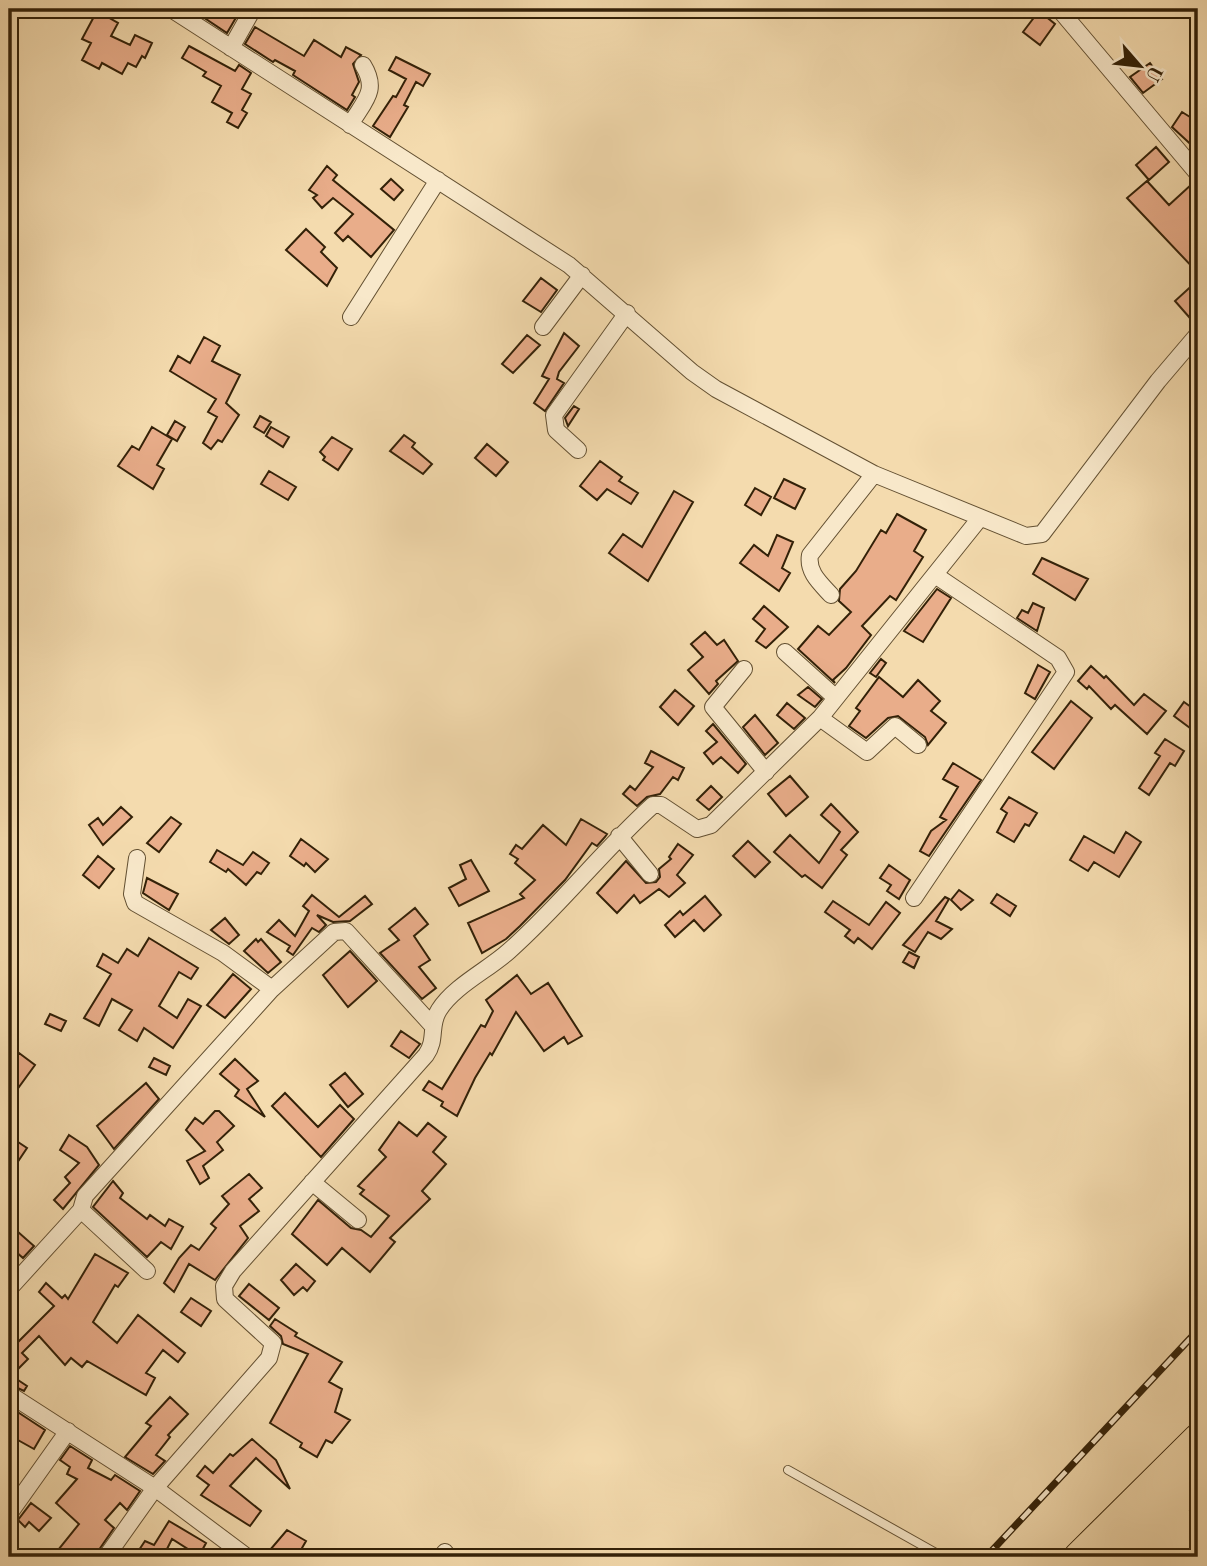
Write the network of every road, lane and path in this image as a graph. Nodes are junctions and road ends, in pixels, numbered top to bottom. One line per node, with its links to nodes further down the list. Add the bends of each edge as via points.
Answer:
1 (171, 9): 4 (street)
2 (253, 9): 4 (street)
3 (1059, 9): 7 (street)
4 (231, 48): 6 (street)
5 (363, 65): 6 (street, via 372,88)
6 (350, 125): 8 (street)
7 (1198, 174)
8 (438, 180): 9 (street); 11 (street)
9 (582, 275): 10 (street); 12 (street)
10 (627, 313): 14 (street, via 554,415 556,430); 15 (street, via 716,389)
11 (351, 317)
12 (543, 327)
13 (1198, 334): 16 (street, via 1042,534 1026,536)
14 (578, 450)
15 (874, 474): 16 (street); 18 (street, via 810,555 808,564)
16 (980, 518): 17 (street)
17 (935, 575): 21 (street); 28 (street, via 1058,658 1066,672)
18 (831, 595)
19 (785, 652): 21 (street)
20 (744, 669): 24 (street, via 713,707)
21 (836, 698): 22 (street)
22 (820, 718): 23 (street, via 867,752 895,726); 24 (street)
23 (918, 744)
24 (766, 772): 25 (street, via 703,830 657,804)
25 (619, 836): 27 (street); 30 (street, via 510,950 445,1002)
26 (137, 858): 29 (street, via 135,903 223,953)
27 (650, 874)
28 (914, 898)
29 (272, 989): 30 (street, via 334,932 346,931); 32 (street, via 86,1196)
30 (431, 1024): 31 (street, via 433,1040 426,1055)
31 (312, 1182): 33 (street); 41 (street, via 224,1286 230,1306 273,1343 269,1358)
32 (81, 1210): 34 (street); 35 (street)
33 (358, 1220)
34 (146, 1271)
35 (9, 1289)
36 (9, 1394): 37 (street)
37 (68, 1430): 41 (street); 43 (street)
38 (1198, 1439): 48 (highway)
39 (788, 1470): 47 (lane)
40 (1198, 1480): 49 (highway)
41 (155, 1488): 45 (street); 46 (street)
42 (1198, 1497): 50 (highway)
43 (9, 1514)
44 (1198, 1522): 51 (highway)
45 (106, 1557)
46 (247, 1557)
47 (943, 1557)
48 (1079, 1557)
49 (1119, 1557)
50 (1128, 1557)
51 (1157, 1557)

